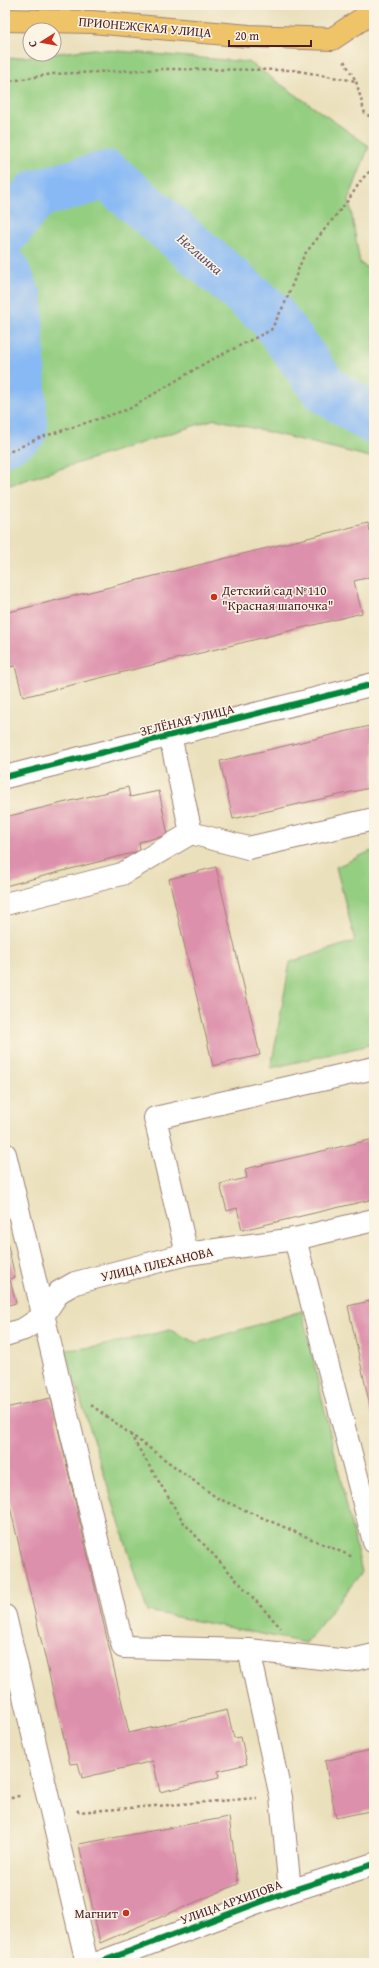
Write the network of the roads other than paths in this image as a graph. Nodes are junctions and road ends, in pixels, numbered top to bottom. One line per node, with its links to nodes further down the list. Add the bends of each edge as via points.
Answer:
1 (374, 11): 2 (main road, ПРИОНЕЖСКАЯ УЛИЦА, via 332,39 249,36 92,22)
2 (5, 20)
3 (374, 684): 4 (street, ЗЕЛЁНАЯ УЛИЦА)
4 (170, 735): 5 (street, ЗЕЛЁНАЯ УЛИЦА); 7 (street)
5 (5, 777)
6 (374, 819): 7 (street, via 248,848)
7 (191, 833): 8 (street, via 122,874)
8 (5, 904)
9 (374, 1068): 13 (street, via 155,1118)
10 (5, 1154): 14 (street)
11 (374, 1220): 12 (street, УЛИЦА ПЛЕХАНОВА)
12 (295, 1239): 13 (street, УЛИЦА ПЛЕХАНОВА); 16 (street)
13 (187, 1254): 14 (street, УЛИЦА ПЛЕХАНОВА, via 75,1283 59,1292)
14 (42, 1317): 15 (street, УЛИЦА ПЛЕХАНОВА, via 24,1329); 18 (street, via 123,1647)
15 (5, 1334)
16 (374, 1542)
17 (5, 1616): 22 (street)
18 (249, 1650): 19 (street, via 348,1661); 21 (street, via 280,1797)
19 (374, 1655)
20 (374, 1864): 21 (street, УЛИЦА АРХИПОВА)
21 (290, 1891): 23 (street, УЛИЦА АРХИПОВА)
22 (87, 1963)
23 (98, 1963)

